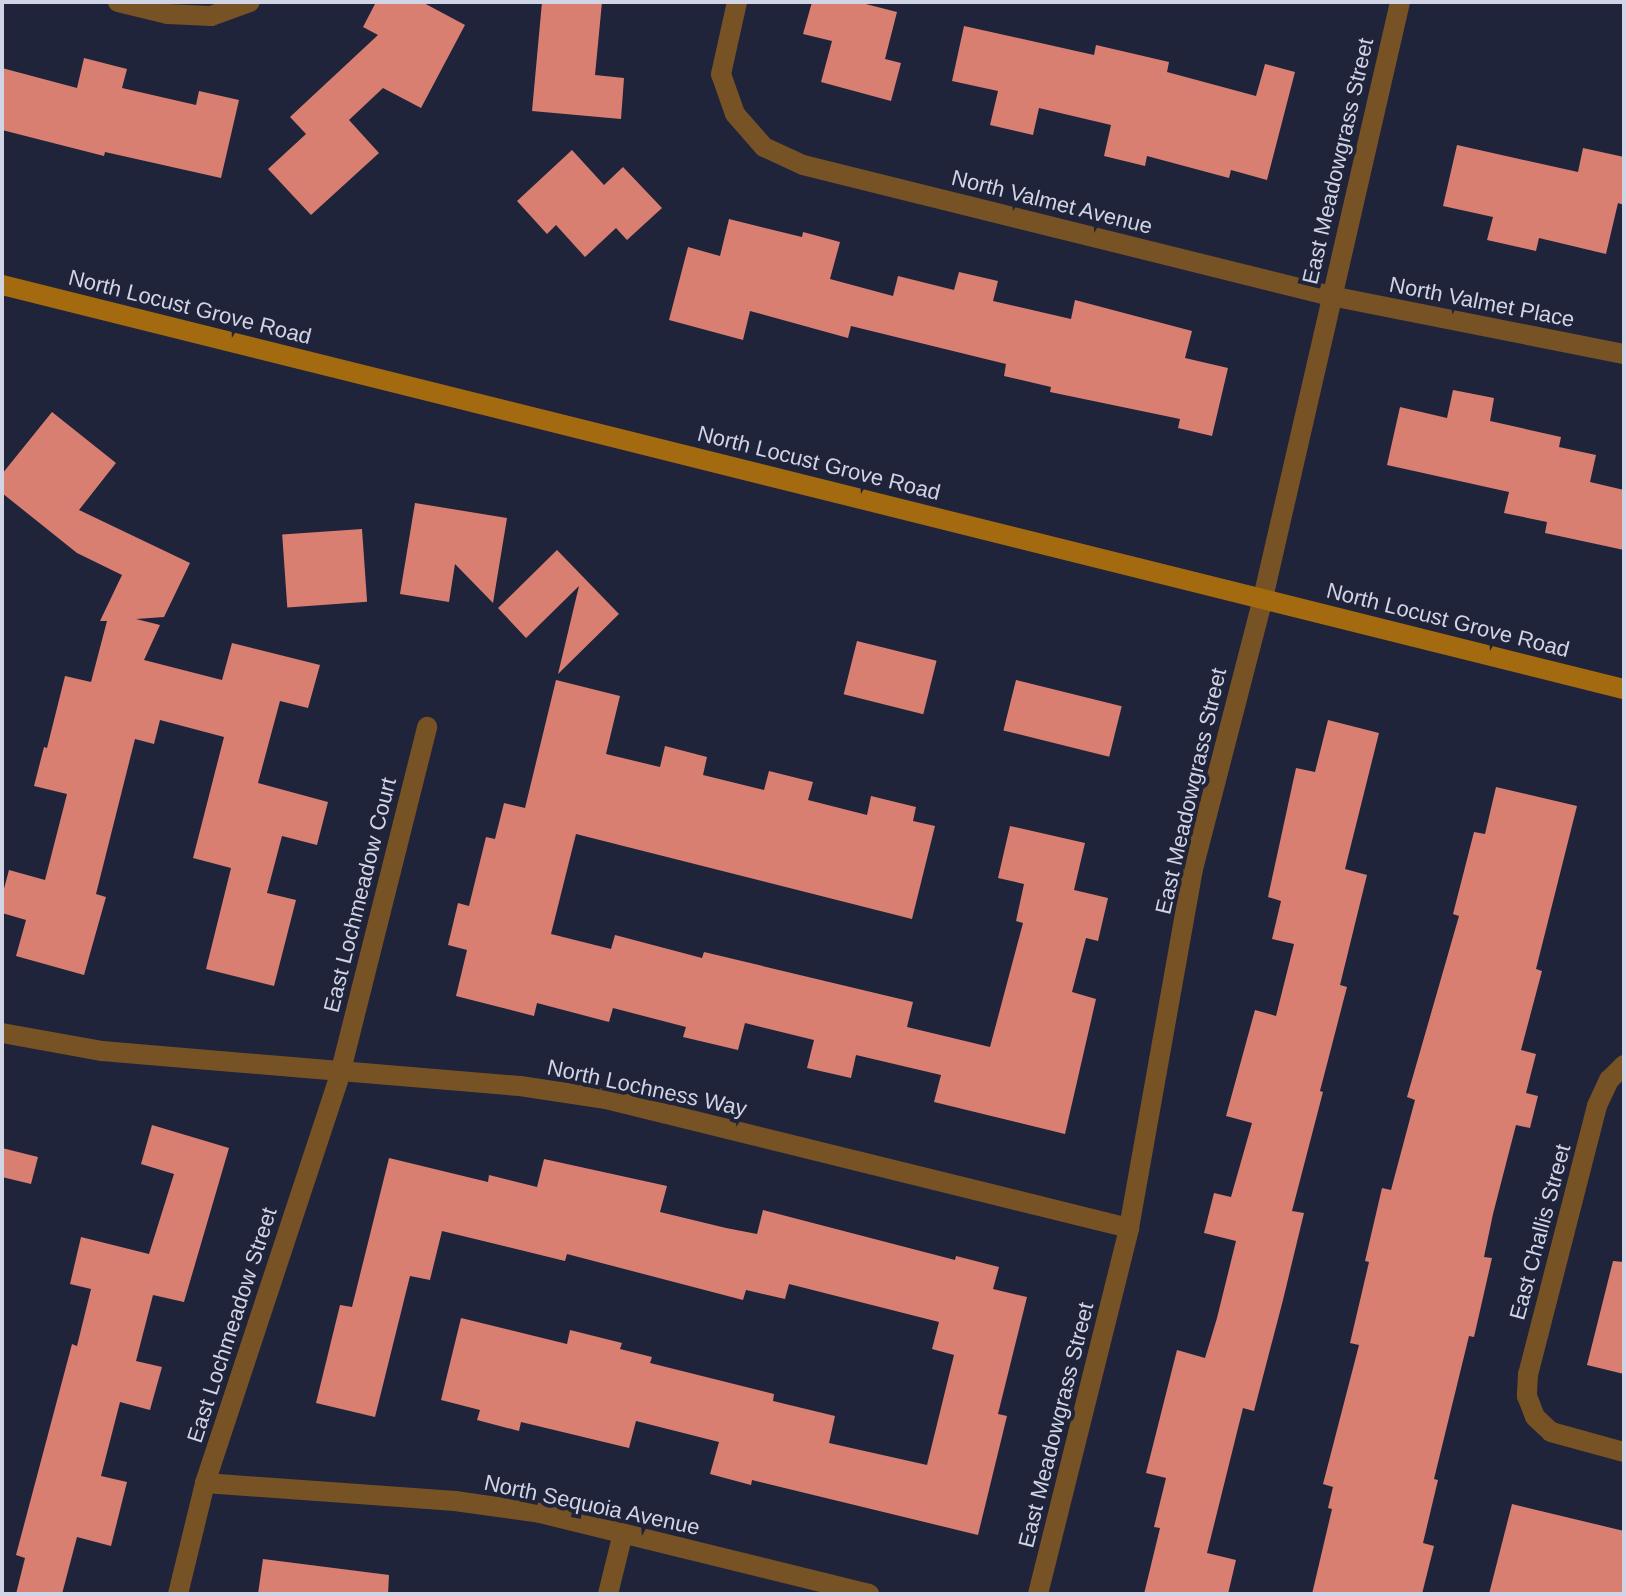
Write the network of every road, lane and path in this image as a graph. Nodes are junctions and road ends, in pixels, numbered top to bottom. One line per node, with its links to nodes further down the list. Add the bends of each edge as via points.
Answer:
1 (118, 2): 2 (street, via 168,14 211,16)
2 (250, 2)
3 (737, 2): 6 (street, North Valmet Avenue, via 721,74 735,114 764,147 803,165)
4 (1400, 2): 6 (street, East Meadowgrass Street)
5 (2, 285): 8 (main road, North Locust Grove Road)
6 (1331, 296): 7 (street, North Valmet Place); 8 (street, East Meadowgrass Street)
7 (1624, 354)
8 (1263, 598): 9 (main road, North Locust Grove Road); 14 (street, East Meadowgrass Street, via 1193,869)
9 (1624, 689)
10 (427, 727): 13 (street, East Lochmeadow Court)
11 (2, 1033): 13 (street, North Lochness Way, via 102,1051)
12 (1624, 1065): 15 (street, East Challis Street, via 1609,1080 1597,1106 1528,1374 1527,1396 1535,1417 1551,1432)
13 (340, 1074): 14 (street, North Lochness Way, via 520,1086 606,1099); 16 (street, East Lochmeadow Street)
14 (1129, 1228): 21 (street, East Meadowgrass Street)
15 (1624, 1452)
16 (205, 1483): 17 (street, North Sequoia Avenue, via 455,1501 540,1513); 18 (street, East Lochmeadow Street)
17 (623, 1533): 19 (street); 20 (street, North Sequoia Avenue)
18 (178, 1594)
19 (608, 1594)
20 (869, 1594)
21 (1038, 1594)

